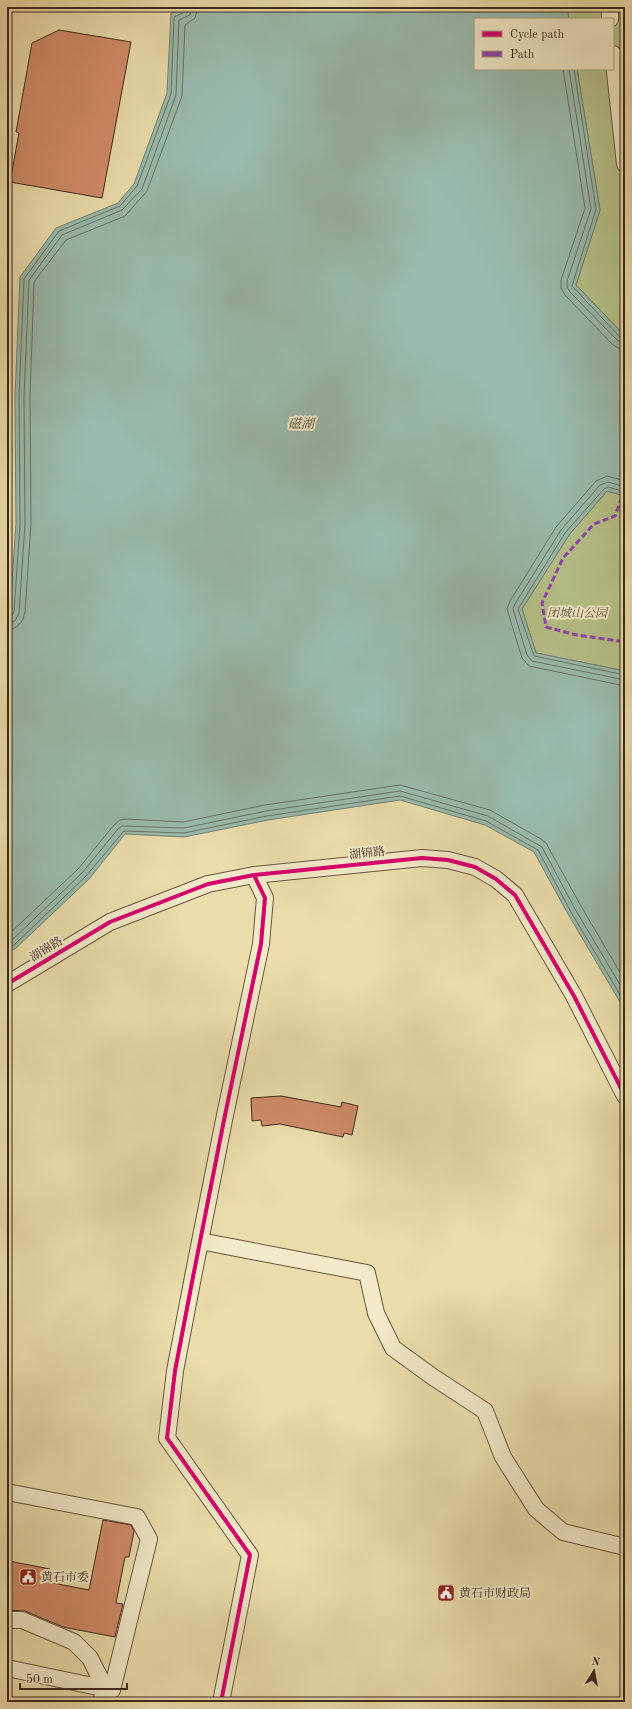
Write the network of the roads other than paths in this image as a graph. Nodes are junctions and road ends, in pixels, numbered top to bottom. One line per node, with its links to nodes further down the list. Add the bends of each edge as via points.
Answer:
1 (610, 7): 2 (street)
2 (610, 18)
3 (614, 63): 4 (street)
4 (625, 164)
5 (254, 875): 6 (street, 湖锦路, via 208,884 110,922); 7 (street, 湖锦路, via 422,858 448,860 475,867 496,878 515,895 574,996); 8 (street, via 265,898 262,944)
6 (7, 984)
7 (625, 1096)
8 (200, 1241): 10 (street, via 367,1273 376,1313 393,1348 432,1377 486,1411 503,1457 536,1509 563,1532); 14 (street, via 176,1371 167,1438 250,1555)
9 (7, 1492): 13 (street, via 137,1517 149,1539 112,1690)
10 (625, 1547)
11 (7, 1620): 13 (street, via 22,1620 74,1642 90,1658)
12 (7, 1668): 13 (street)
13 (103, 1695)
14 (221, 1702)

